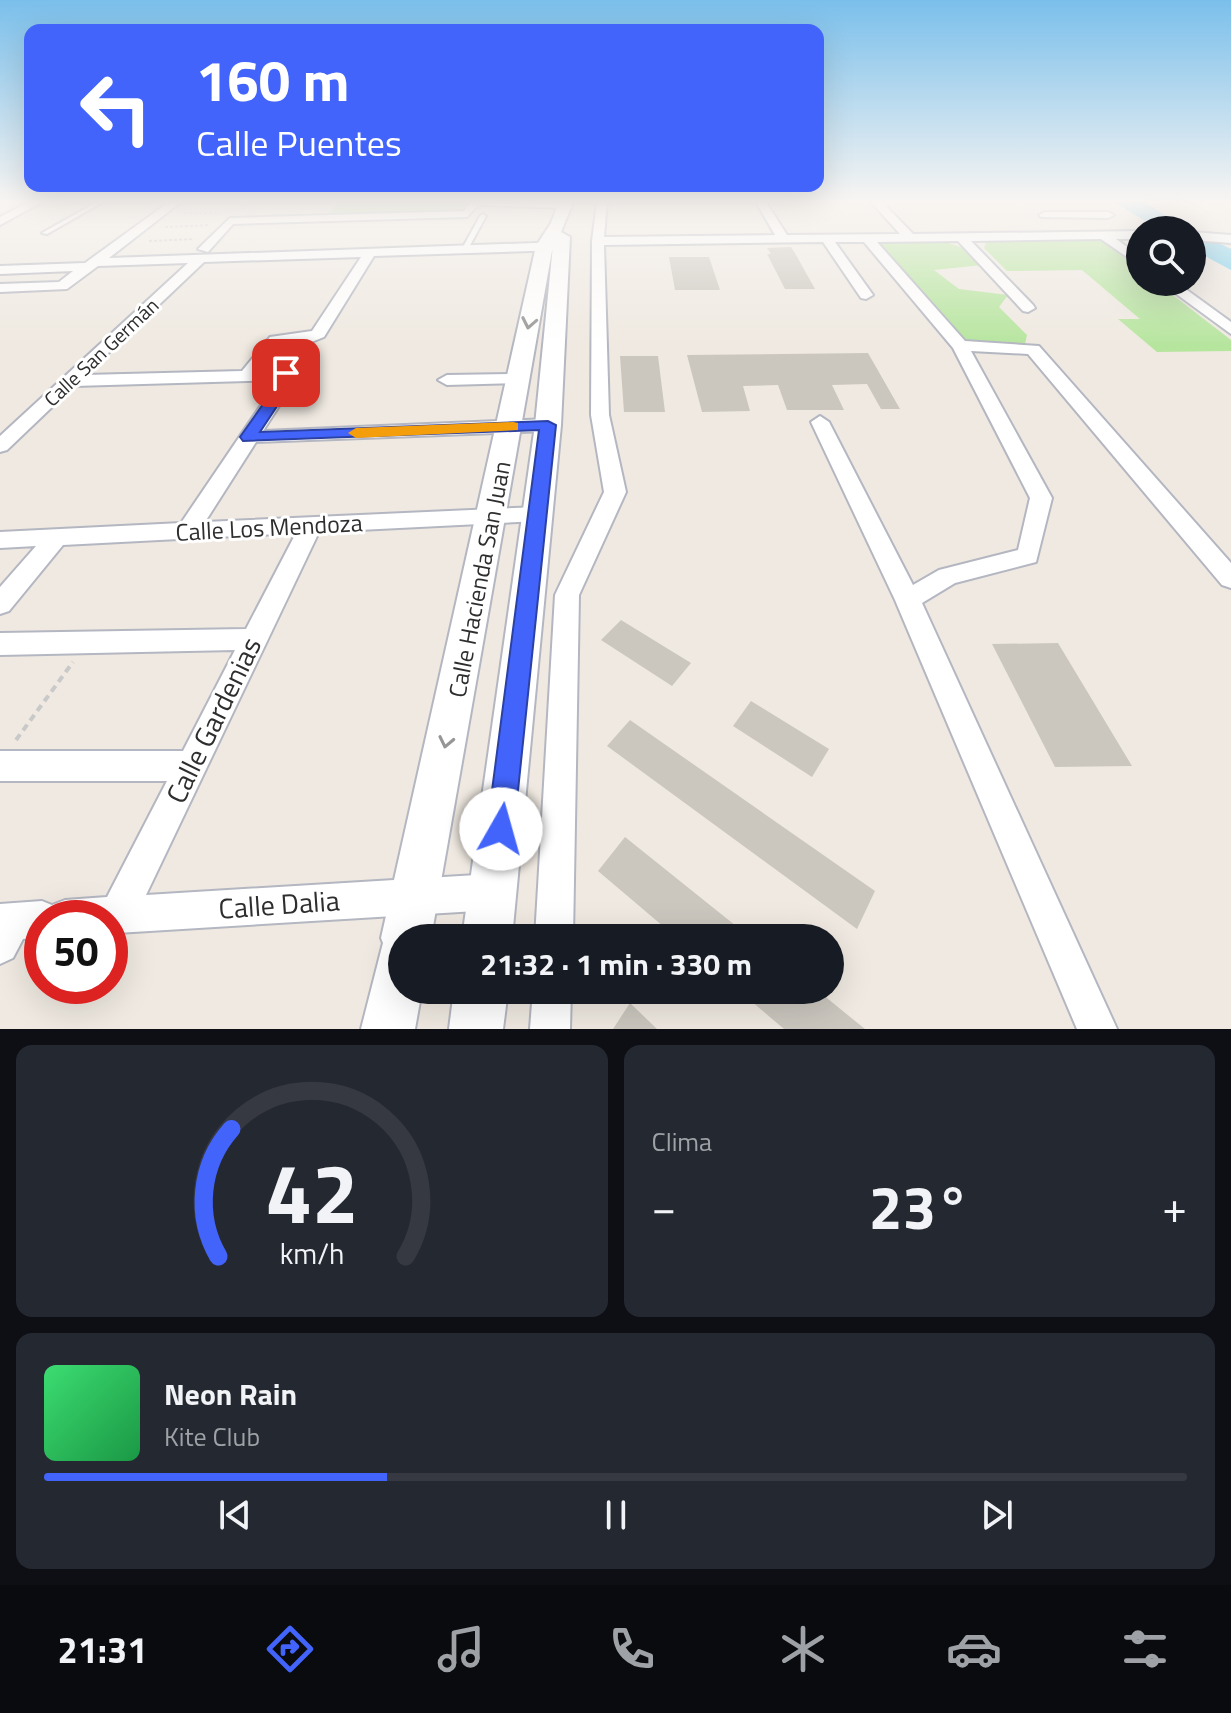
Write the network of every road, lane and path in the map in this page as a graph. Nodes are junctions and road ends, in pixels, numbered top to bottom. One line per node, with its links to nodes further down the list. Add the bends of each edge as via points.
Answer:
1 (112, 250): 14 (street)
2 (205, 250): 13 (street, Calle San Germán)
3 (276, 250): 13 (street)
4 (342, 250): 12 (street)
5 (433, 250): 12 (street)
6 (552, 250): 25 (main road, Calle Hacienda San Juan, one-way to 25)
7 (558, 250): 29 (main road, Calle Hacienda San Juan)
8 (598, 250): 53 (street, via 600,415 615,492 567,595)
9 (834, 250): 18 (street)
10 (877, 250): 23 (street)
11 (973, 250): 21 (street)
12 (370, 252): 24 (street, via 318,334 276,340)
13 (202, 254): 14 (street); 27 (street, Calle San Germán)
14 (89, 265): 15 (street); 17 (street, via 60,286)
15 (0, 270)
16 (0, 288): 17 (street)
17 (23, 288): 20 (street)
18 (866, 295)
19 (1186, 296): 22 (street)
20 (0, 303)
21 (1028, 308)
22 (1231, 329)
23 (960, 346): 39 (street, via 1033,349); 40 (street, via 1041,498 1028,556 948,576)
24 (249, 374): 27 (street); 31 (street, via 290,376)
25 (518, 379): 26 (street); 30 (main road, Calle Hacienda San Juan)
26 (447, 380)
27 (71, 381): 32 (street, Calle San Germán)
28 (820, 422): 40 (street)
29 (548, 425): 30 (street); 33 (main road, Calle Hacienda San Juan)
30 (509, 427): 31 (street); 34 (main road, Calle Hacienda San Juan)
31 (248, 437): 36 (street)
32 (0, 446)
33 (538, 514): 34 (street, Calle Los Mendoza); 47 (main road, Calle Hacienda San Juan)
34 (492, 517): 35 (street, Calle Los Mendoza); 48 (main road, Calle Hacienda San Juan, one-way to 48)
35 (311, 526): 36 (street, Calle Los Mendoza); 42 (street, Calle Gardenias)
36 (188, 531): 37 (street, Calle Los Mendoza)
37 (57, 537): 38 (street, Calle Los Mendoza); 41 (street)
38 (0, 540)
39 (1231, 579)
40 (908, 600): 60 (street)
41 (0, 604)
42 (254, 639): 43 (street); 46 (street, Calle Gardenias)
43 (87, 642): 44 (street); 45 (path)
44 (0, 644)
45 (4, 759): 46 (street)
46 (190, 766): 49 (street, Calle Gardenias)
47 (493, 892): 48 (street, Calle Dalia); 52 (main road, Calle Hacienda San Juan)
48 (414, 896): 50 (street, Calle Dalia); 51 (main road, Calle Hacienda San Juan)
49 (124, 900)
50 (128, 914)
51 (409, 924)
52 (489, 924)
53 (555, 924)
54 (393, 1004): 57 (main road)
55 (479, 1004): 58 (main road)
56 (551, 1004): 59 (street)
57 (388, 1029)
58 (476, 1029)
59 (550, 1029)
60 (1097, 1029)

